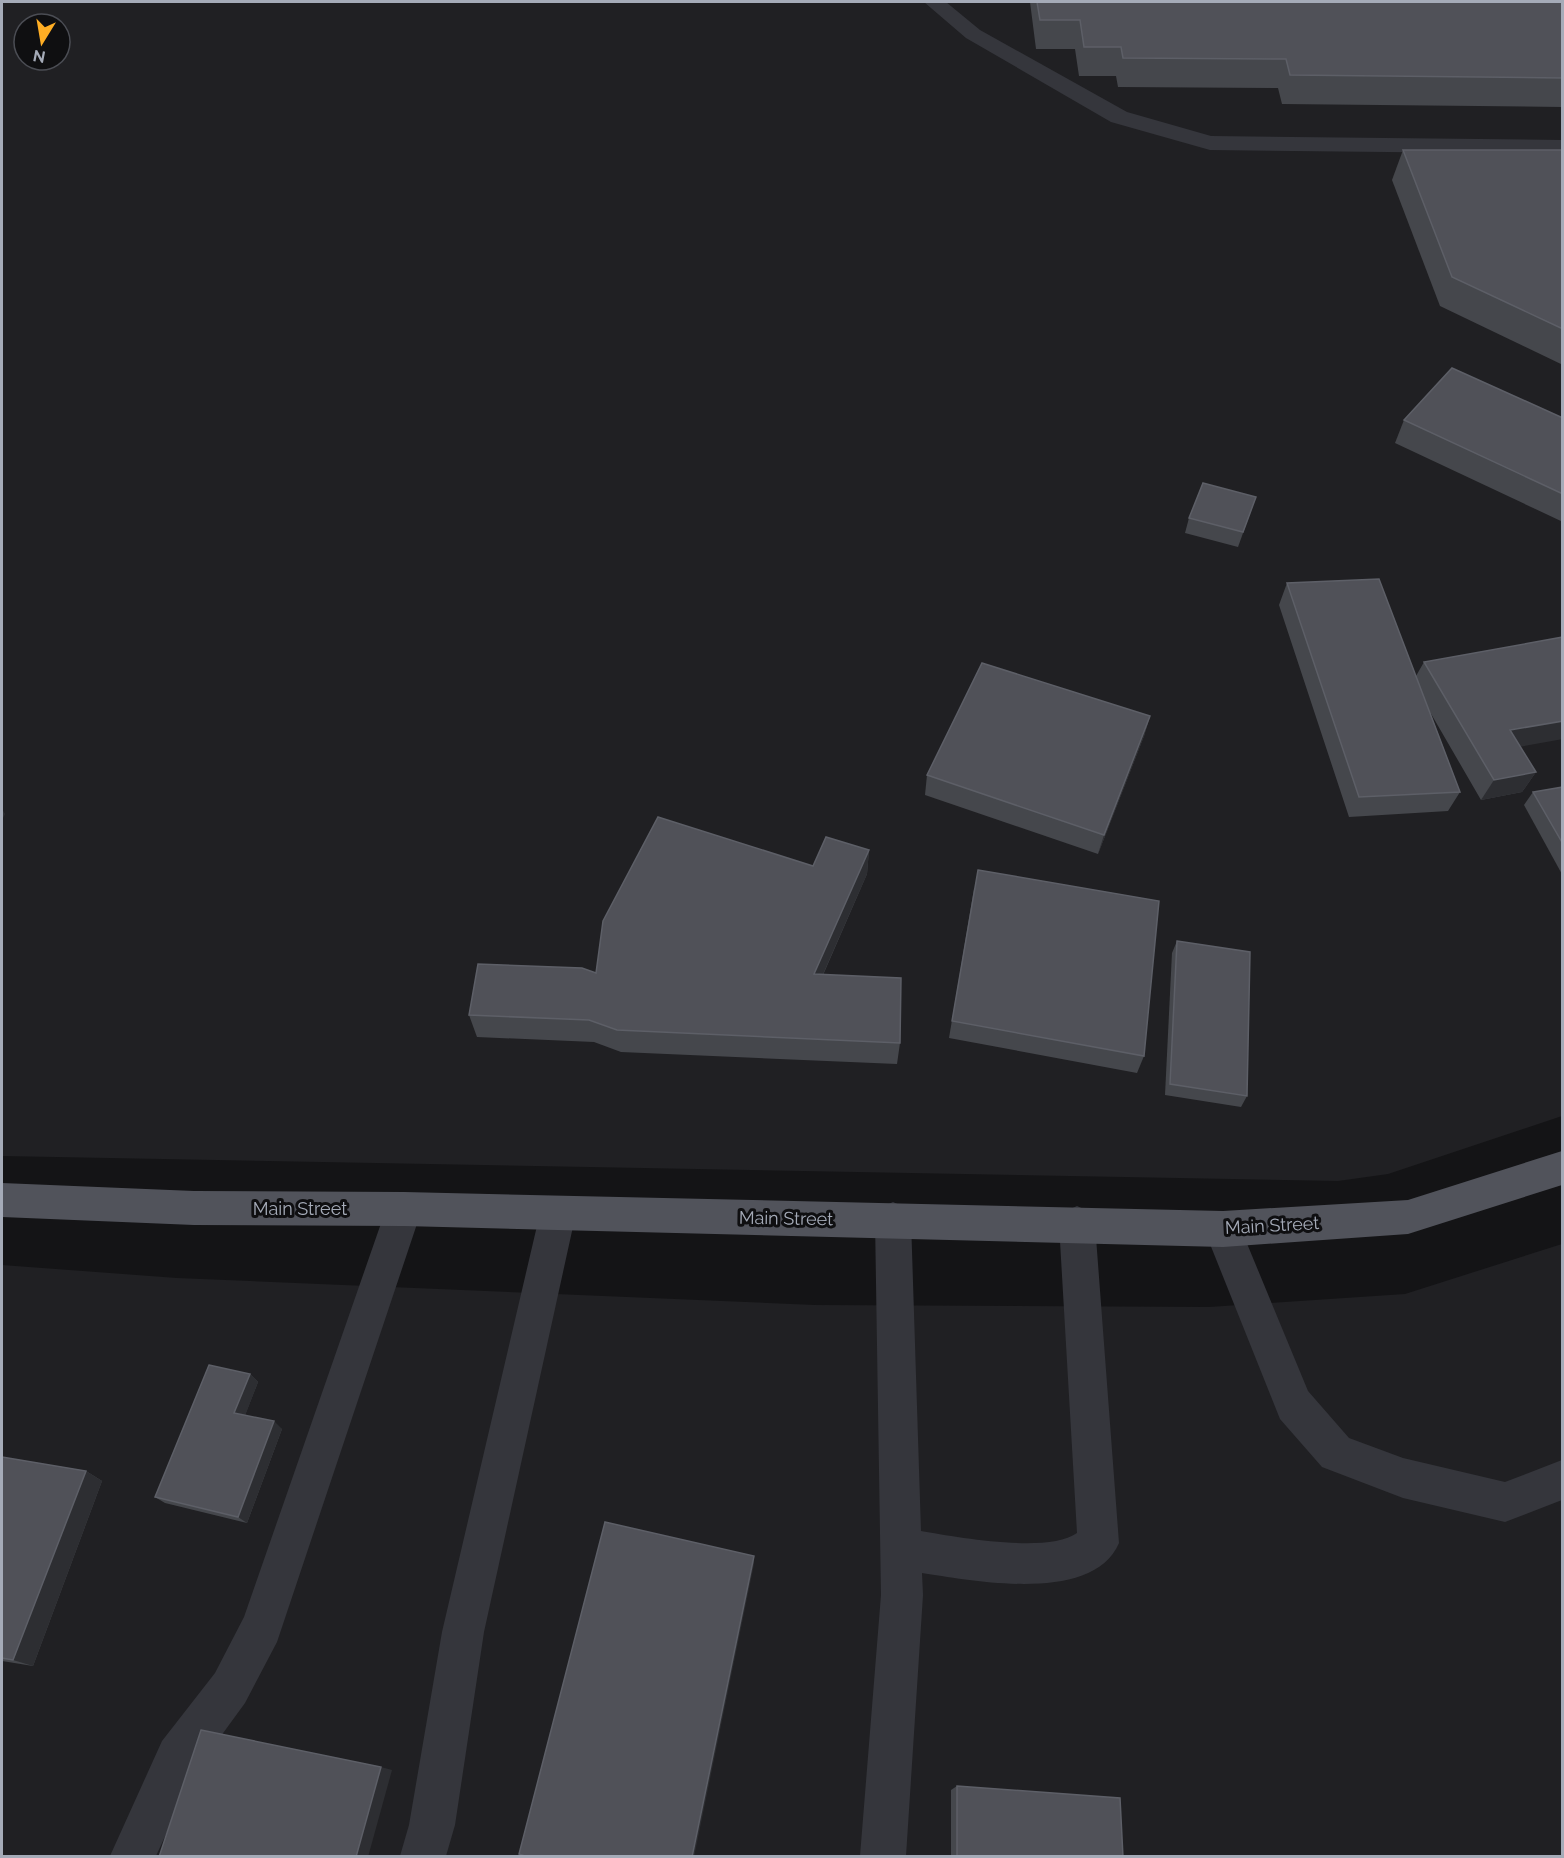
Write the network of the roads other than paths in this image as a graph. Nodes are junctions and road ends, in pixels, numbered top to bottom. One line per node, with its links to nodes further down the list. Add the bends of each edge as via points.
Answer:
1 (934, 2): 2 (lane, via 973,34 1119,117 1210,144)
2 (1563, 147)
3 (1563, 1168): 9 (main road, Main Street, via 1408,1217)
4 (2, 1200): 5 (main road, Main Street, via 194,1208)
5 (404, 1209): 6 (main road, Main Street); 12 (lane, via 262,1627 230,1688 178,1757)
6 (558, 1213): 7 (main road, Main Street); 13 (lane, via 463,1632 432,1825)
7 (892, 1220): 8 (main road, Main Street); 11 (lane)
8 (1077, 1224): 9 (main road, Main Street); 11 (lane, via 1098,1543 1090,1552 1054,1563 1013,1563)
9 (1223, 1228): 10 (lane, via 1294,1405 1336,1453 1404,1478 1505,1502)
10 (1563, 1479)
11 (901, 1549): 14 (lane, via 902,1595)
12 (133, 1857)
13 (423, 1857)
14 (883, 1857)

